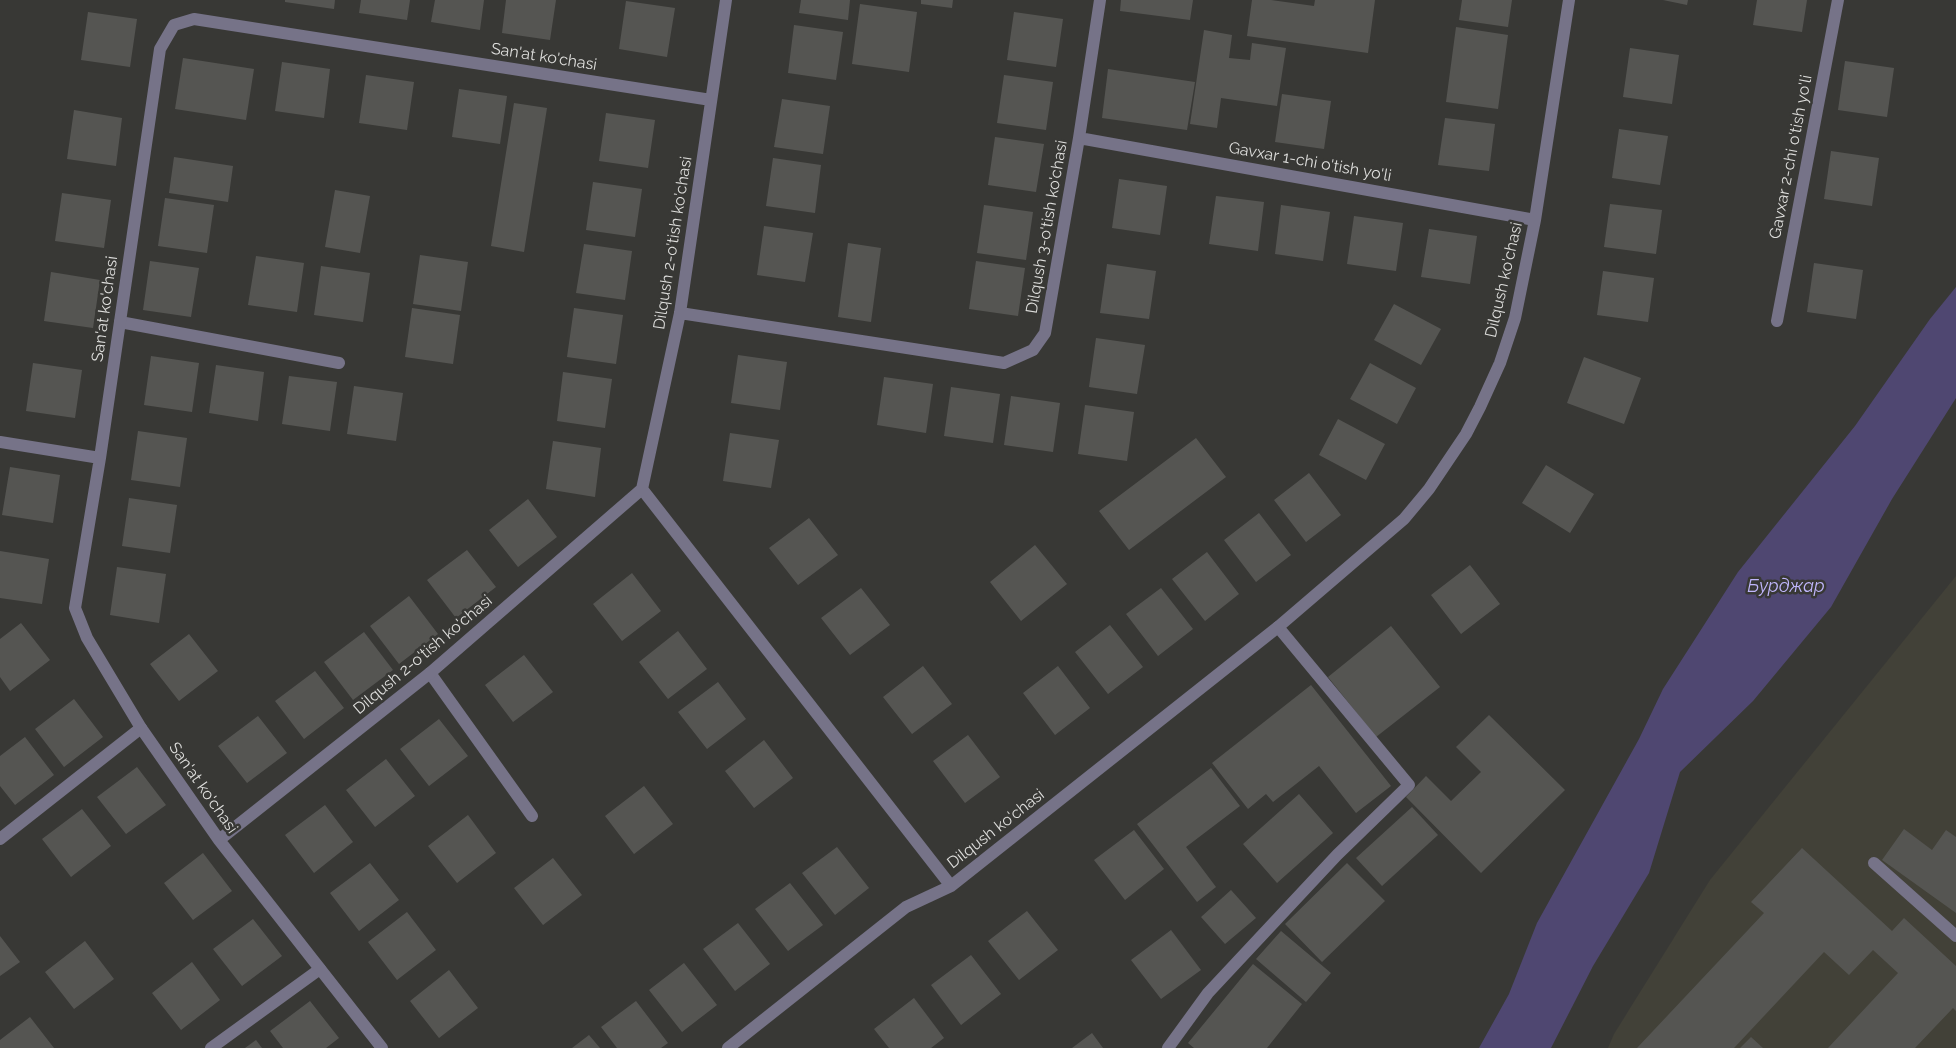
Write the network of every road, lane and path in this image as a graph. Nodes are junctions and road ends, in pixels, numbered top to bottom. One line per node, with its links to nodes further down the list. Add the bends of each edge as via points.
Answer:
1 (726, 0): 5 (street, Dilqush 2-o'tish ko'chasi)
2 (1100, 0): 6 (street, Dilqush 3-o'tish ko'chasi)
3 (1569, 0): 7 (street, Dilqush ko'chasi)
4 (1838, 0): 9 (street, Gavxar 2-chi o'tish yo'li)
5 (711, 100): 8 (street, Dilqush 2-o'tish ko'chasi); 10 (street, San'at ko'chasi, via 194,19 174,25 160,49)
6 (1079, 138): 7 (street, Gavxar 1-chi o'tish yo'li); 8 (street, Dilqush 3-o'tish ko'chasi, via 1045,333 1033,350 1004,363)
7 (1534, 220): 15 (street, Dilqush ko'chasi, via 1515,318 1500,363 1460,443 1404,519)
8 (680, 312): 14 (street, Dilqush 2-o'tish ko'chasi)
9 (1777, 321)
10 (120, 322): 11 (street); 13 (street, San'at ko'chasi)
11 (339, 363)
12 (0, 442): 13 (street)
13 (99, 458): 17 (street, San'at ko'chasi, via 75,608 87,638)
14 (642, 489): 16 (street, Dilqush 2-o'tish ko'chasi); 22 (street)
15 (1278, 627): 22 (street, Dilqush ko'chasi); 28 (street, via 1409,785 1337,855 1208,993)
16 (430, 673): 18 (street); 20 (street, Dilqush 2-o'tish ko'chasi)
17 (141, 728): 19 (street); 20 (street, San'at ko'chasi)
18 (532, 816)
19 (0, 839)
20 (219, 840): 24 (street, San'at ko'chasi)
21 (1874, 863): 23 (street)
22 (951, 886): 27 (street, Dilqush ko'chasi, via 906,907)
23 (1956, 936)
24 (320, 969): 25 (street); 26 (street, San'at ko'chasi)
25 (211, 1048)
26 (382, 1048)
27 (728, 1048)
28 (1168, 1048)

